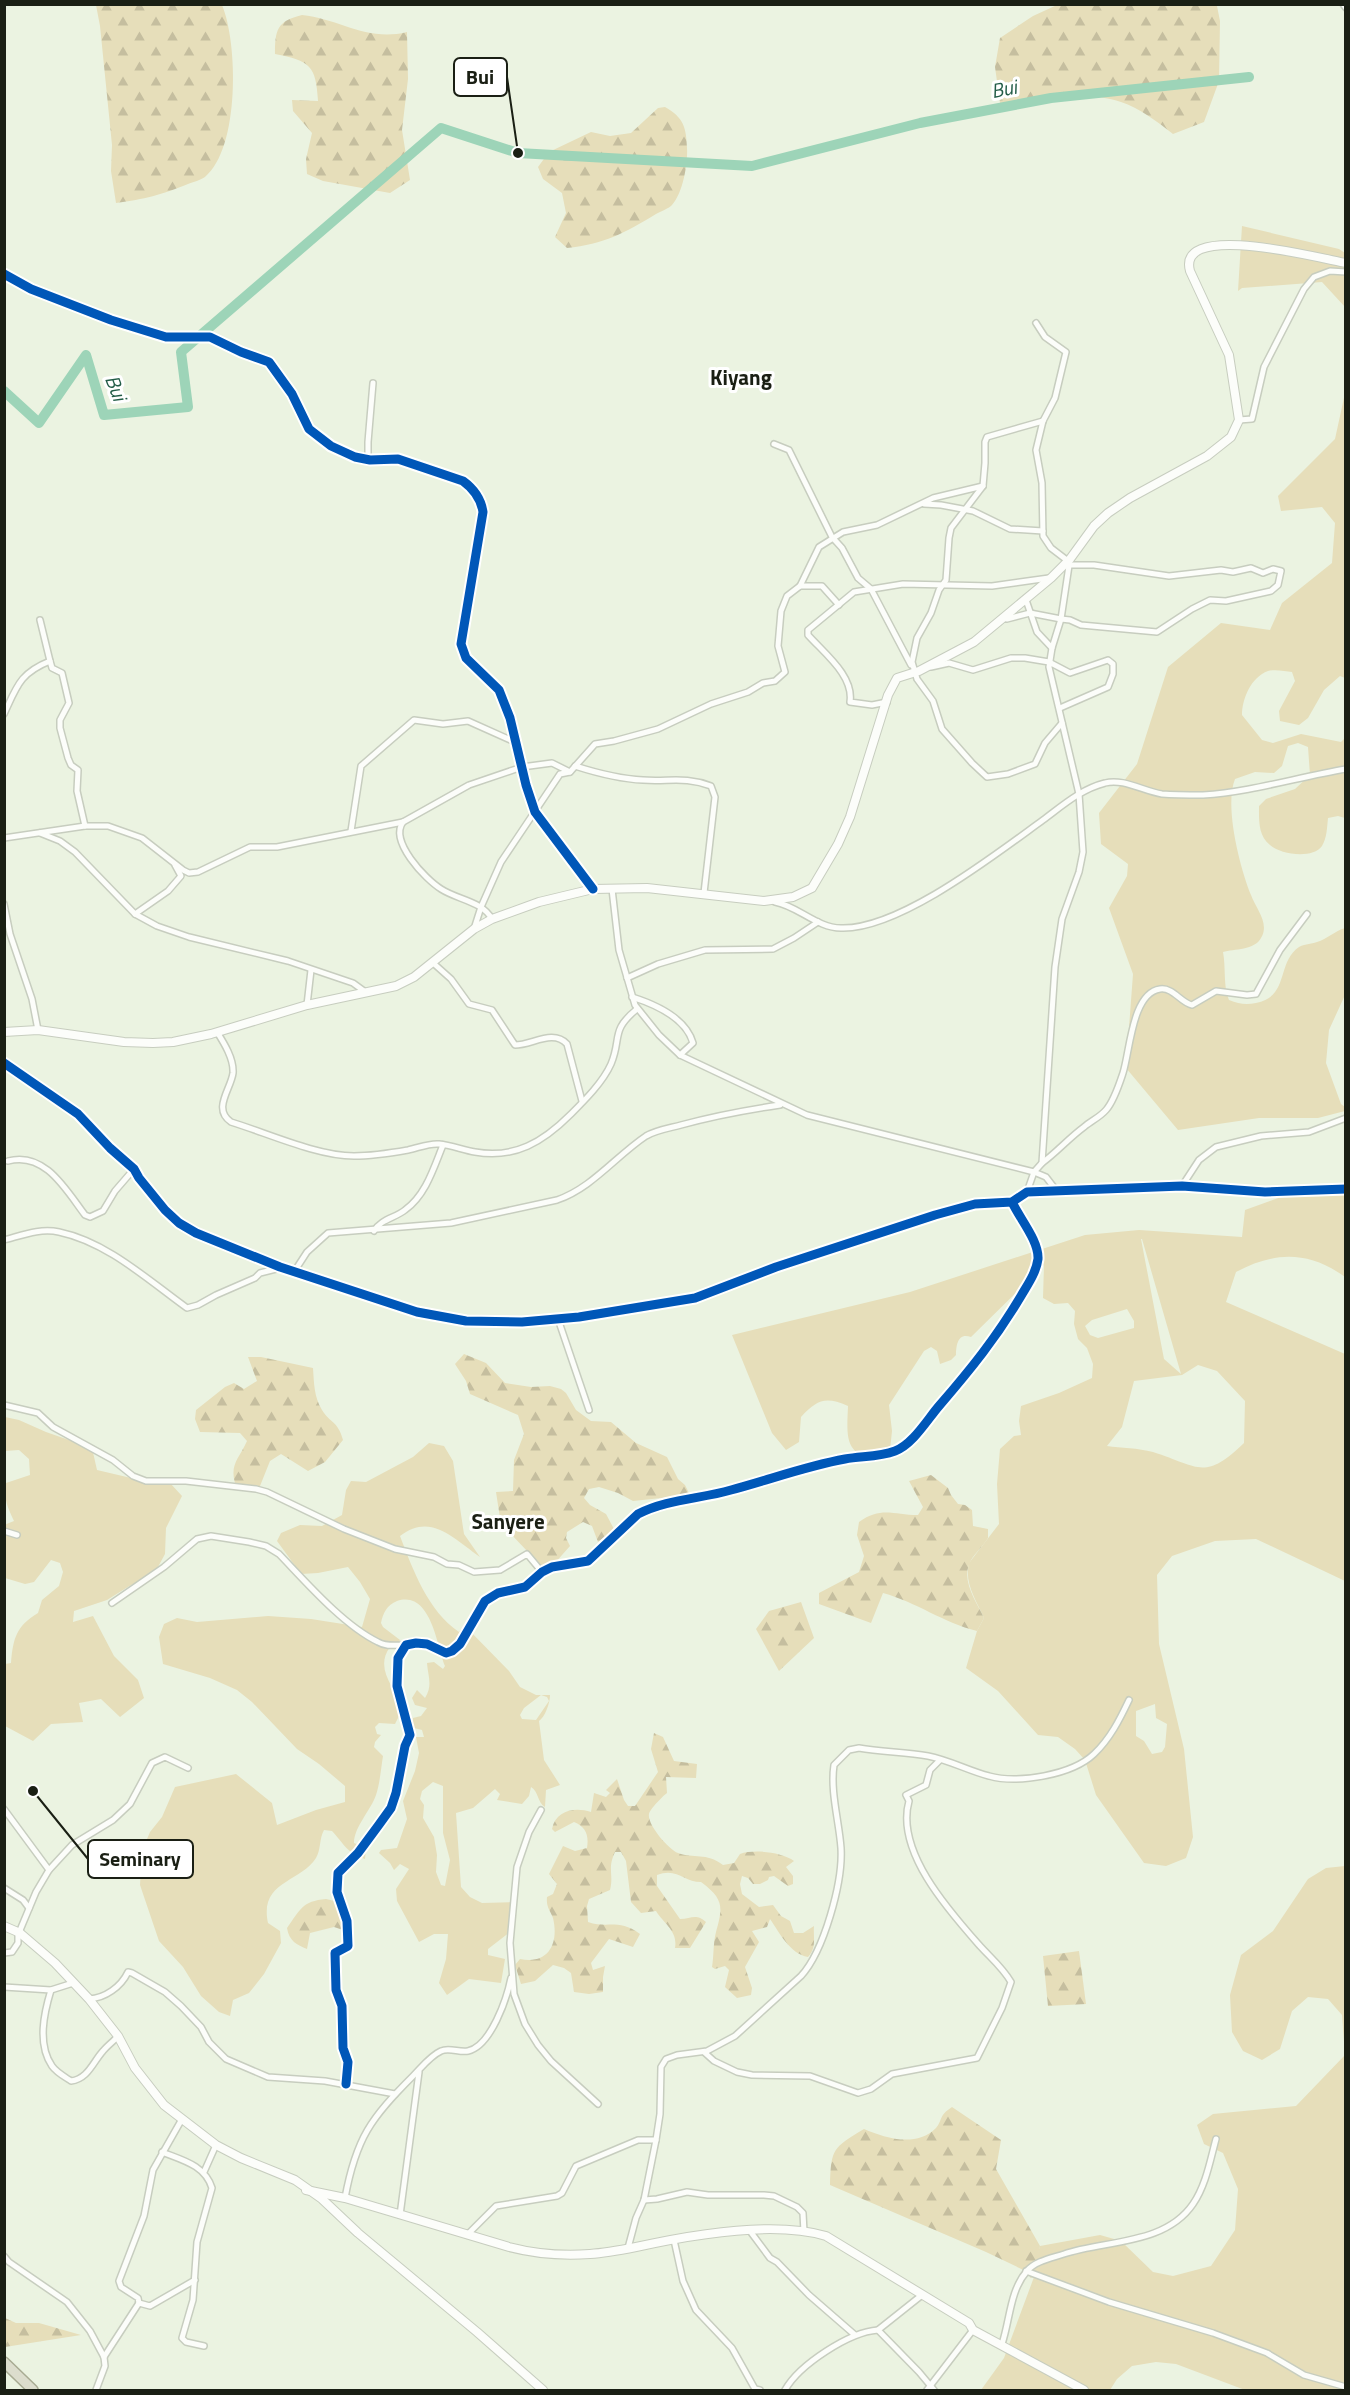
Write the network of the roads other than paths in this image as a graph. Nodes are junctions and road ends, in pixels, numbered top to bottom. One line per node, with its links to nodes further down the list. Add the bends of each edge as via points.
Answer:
1 (1343, 4): 2 (street)
2 (1346, 8)
3 (1346, 263): 8 (main road, via 1245,244 1200,249 1188,259 1229,355)
4 (1346, 272): 8 (street, via 1330,271 1314,278 1305,289 1264,367 1252,418)
5 (4, 274): 11 (street, via 51,298 129,326 166,337 210,337 265,359 292,394 309,429 331,446)
6 (1036, 323): 9 (street, via 1045,337 1066,352 1055,398)
7 (373, 383): 11 (street)
8 (1239, 420): 17 (main road, via 1231,437 1207,456 1108,513 1094,526)
9 (1043, 421): 12 (street, via 987,437); 15 (street, via 1036,450 1042,483)
10 (774, 444): 16 (street, via 789,450)
11 (368, 459): 38 (street, via 398,459 463,481 481,503 483,512 461,644 466,658 499,690)
12 (983, 486): 13 (street, via 950,492); 14 (street)
13 (922, 504): 14 (street); 16 (street, via 877,525)
14 (966, 509): 15 (street, via 1007,528); 20 (street, via 951,528)
15 (1043, 531): 17 (street, via 1045,540)
16 (832, 537): 21 (street, via 819,547); 22 (street, via 858,578)
17 (1070, 562): 18 (main road); 27 (street); 27 (street, via 1169,576 1251,568 1263,573 1281,571 1278,585 1271,591 1226,601 1210,600 1157,632 1081,625)
18 (1051, 578): 19 (street); 23 (main road)
19 (1030, 580): 20 (street, via 986,587); 23 (street)
20 (945, 585): 22 (street, via 903,584); 33 (street, via 917,638 912,662)
21 (800, 586): 25 (street, via 822,586); 39 (street, via 787,596 781,611 778,646 785,672 775,681 711,704 658,729 595,744)
22 (871, 590): 25 (street, via 854,592); 33 (street)
23 (1036, 590): 24 (main road)
24 (1026, 600): 26 (street); 29 (main road)
25 (839, 604): 34 (street, via 808,630 808,635 846,677 850,702)
26 (1030, 613): 27 (street); 29 (street, via 1011,616); 30 (street, via 1037,632)
27 (1061, 619): 30 (street)
28 (40, 620): 31 (street)
29 (995, 625): 33 (main road, via 964,648)
30 (1052, 648): 32 (street)
31 (50, 661): 36 (street, via 27,672); 46 (street, via 52,668 62,673 69,701 60,728 71,765 78,770 77,790)
32 (1049, 662): 33 (street, via 1016,658 973,670 949,663); 35 (street); 35 (street, via 1070,673 1108,660 1113,664 1108,687)
33 (917, 672): 34 (main road, via 897,678); 37 (street, via 933,701 942,729 987,777 1035,764 1045,743)
34 (887, 702): 54 (main road, via 850,817 824,870 807,891)
35 (1060, 708): 37 (street)
36 (4, 714)
37 (1062, 723): 43 (street)
38 (515, 742): 40 (street); 47 (street, via 468,721 411,721 361,766)
39 (574, 766): 42 (street); 53 (street, via 617,777 674,778 711,786 715,797)
40 (522, 767): 42 (street, via 552,763); 44 (street); 45 (street, via 469,786)
41 (1346, 769): 43 (street, via 1239,792 1163,794 1117,781)
42 (570, 772): 44 (street, via 560,774)
43 (1079, 794): 60 (street, via 989,859 925,899 879,921 853,928 832,928); 79 (street, via 1083,852 1062,919 1055,967)
44 (535, 813): 51 (street); 56 (street, via 508,849)
45 (403, 822): 47 (street); 56 (street, via 399,831 402,844 421,872 443,890)
46 (85, 826): 48 (street); 50 (street, via 108,826 142,838)
47 (351, 831): 50 (street, via 277,847 250,846 198,872 189,873)
48 (29, 834): 49 (street); 57 (street, via 57,839 75,852)
49 (4, 838)
50 (176, 865): 57 (street, via 181,876 168,891)
51 (593, 889): 52 (main road); 59 (main road)
52 (612, 889): 53 (main road); 64 (street, via 619,950)
53 (704, 893): 54 (main road)
54 (764, 901): 60 (street, via 778,902)
55 (4, 904): 69 (street)
56 (481, 907): 59 (street); 61 (street)
57 (135, 914): 63 (street, via 165,930)
58 (1307, 914): 79 (street, via 1280,950 1256,994 1216,991 1192,1005 1167,989 1145,997 1110,1105)
59 (492, 919): 61 (main road)
60 (818, 922): 64 (street, via 773,949 705,950 658,963)
61 (474, 929): 62 (main road)
62 (432, 962): 65 (main road, via 400,984); 74 (street, via 469,1004 492,1010 515,1045 553,1037 565,1040)
63 (311, 970): 65 (street); 67 (street)
64 (627, 978): 66 (street)
65 (364, 991): 67 (main road)
66 (632, 997): 68 (street); 72 (street, via 656,1006 682,1026 693,1040 692,1046)
67 (307, 1005): 71 (main road)
68 (638, 1009): 72 (street); 74 (street, via 623,1022 608,1070)
69 (38, 1030): 70 (main road); 71 (main road, via 153,1043)
70 (4, 1032)
71 (217, 1032): 77 (street, via 232,1065 223,1104 223,1112 231,1122 345,1155)
72 (680, 1055): 75 (street)
73 (4, 1063): 80 (main road, via 78,1114)
74 (582, 1101): 77 (street, via 551,1131 510,1153 476,1152)
75 (782, 1104): 81 (street, via 826,1121); 87 (street, via 727,1113 652,1133 572,1194 557,1200 451,1223)
76 (1346, 1118): 82 (street, via 1309,1132 1261,1136 1216,1147 1199,1160)
77 (443, 1145): 87 (street, via 416,1200)
78 (8, 1161): 80 (street, via 26,1159 48,1171 90,1217 103,1211)
79 (1042, 1163): 81 (street)
80 (134, 1169): 89 (main road, via 179,1223)
81 (1034, 1172): 84 (street, via 1046,1177); 85 (street)
82 (1182, 1186): 83 (main road, via 1265,1192); 84 (main road)
83 (1346, 1189)
84 (1056, 1190): 85 (main road)
85 (1027, 1192): 86 (main road)
86 (1012, 1202): 91 (main road, via 975,1204 935,1215 695,1298); 96 (street, via 1037,1247 1034,1275 980,1359 906,1444 882,1455 846,1459 647,1509 588,1561)
87 (374, 1231): 90 (street, via 328,1233 307,1252)
88 (4, 1240): 89 (street, via 32,1232 59,1232 119,1259 187,1308 260,1273)
89 (280, 1268): 90 (main road)
90 (294, 1272): 91 (main road, via 436,1317 522,1322)
91 (558, 1319): 93 (street)
92 (4, 1405): 96 (street, via 39,1413 132,1476 267,1491 395,1549 434,1557 474,1572 500,1570 527,1554)
93 (589, 1410)
94 (4, 1531): 95 (street)
95 (17, 1535)
96 (542, 1572): 98 (street, via 525,1587 498,1593 485,1601 452,1651 446,1653 416,1642)
97 (112, 1603): 98 (street, via 197,1539 233,1539 266,1546 279,1554 338,1613 377,1642)
98 (406, 1645): 118 (street, via 398,1658 397,1686 410,1735 392,1808 338,1873 337,1892 348,1936 348,1946 335,1953 334,1967 348,2062)
99 (1129, 1700): 100 (street, via 1113,1731 1094,1754 1059,1771 1015,1780 990,1777)
100 (940, 1760): 116 (street, via 859,1748 849,1750 834,1765 841,1852 822,1942 811,1965 777,2000 735,2036); 116 (street, via 930,1770 926,1785 906,1795 909,1801 905,1815 912,1847 926,1880 1011,1982 977,2058 892,2074 871,2089 858,2092 810,2076 737,2072 714,2061)
101 (188, 1768): 104 (street, via 165,1757 152,1763 130,1804 113,1820 72,1845)
102 (4, 1809): 104 (street)
103 (541, 1810): 110 (street, via 517,1867 510,1943)
104 (49, 1870): 106 (street)
105 (4, 1888): 106 (street)
106 (29, 1908): 108 (street)
107 (4, 1926): 108 (main road)
108 (20, 1933): 109 (street, via 12,1952); 111 (main road)
109 (4, 1953)
110 (513, 1973): 117 (street, via 506,2000 480,2045 469,2051 442,2050); 120 (street, via 514,1994 538,2045)
111 (72, 1983): 113 (street); 114 (main road)
112 (4, 1987): 113 (street)
113 (51, 1990): 115 (street, via 43,2033 47,2054 53,2067 71,2082 90,2071)
114 (89, 1999): 115 (main road); 118 (street, via 110,1992 128,1972 132,1973 181,2006 226,2060 268,2077)
115 (118, 2036): 121 (main road, via 154,2095)
116 (706, 2051): 123 (street, via 677,2055 666,2059 661,2067)
117 (419, 2070): 119 (street); 130 (street)
118 (346, 2084): 119 (street)
119 (395, 2094): 128 (street, via 361,2139)
120 (597, 2104)
121 (182, 2119): 124 (main road); 125 (street)
122 (1216, 2139): 137 (street, via 1205,2180 1193,2205 1175,2222 1149,2235 1075,2250)
123 (656, 2140): 129 (street); 133 (street, via 638,2140 576,2166 557,2196 496,2206)
124 (216, 2145): 126 (street); 127 (main road, via 295,2180)
125 (162, 2152): 126 (street); 140 (street, via 153,2170 144,2216 119,2281)
126 (204, 2172): 138 (street, via 212,2188 196,2242)
127 (306, 2190): 128 (main road); 152 (main road, via 322,2199)
128 (345, 2198): 130 (main road)
129 (644, 2200): 132 (street, via 687,2192 774,2196 803,2213); 135 (street)
130 (400, 2215): 133 (main road)
131 (750, 2231): 132 (main road); 134 (main road); 143 (street, via 770,2258)
132 (804, 2232): 139 (main road, via 826,2236)
133 (467, 2235): 135 (main road, via 552,2254 591,2254)
134 (674, 2240): 135 (main road); 153 (street, via 683,2282 696,2310 732,2348 755,2389)
135 (628, 2248)
136 (4, 2256): 146 (street, via 67,2302)
137 (1026, 2271): 144 (street, via 1012,2299); 148 (street, via 1267,2352 1304,2375)
138 (195, 2280): 140 (street, via 150,2306); 145 (street, via 182,2338)
139 (922, 2295): 141 (street); 142 (main road, via 969,2323)
140 (139, 2303): 146 (street)
141 (878, 2330): 143 (street); 149 (street)
142 (973, 2330): 144 (main road); 149 (street)
143 (855, 2335): 154 (street, via 804,2369)
144 (1002, 2344): 155 (main road)
145 (204, 2346)
146 (104, 2357): 151 (street, via 105,2366)
147 (4, 2362): 150 (highway)
148 (1346, 2387)
149 (930, 2389)
150 (33, 2391)
151 (96, 2391)
152 (543, 2391)
153 (760, 2391)
154 (785, 2391)
155 (1084, 2391)

